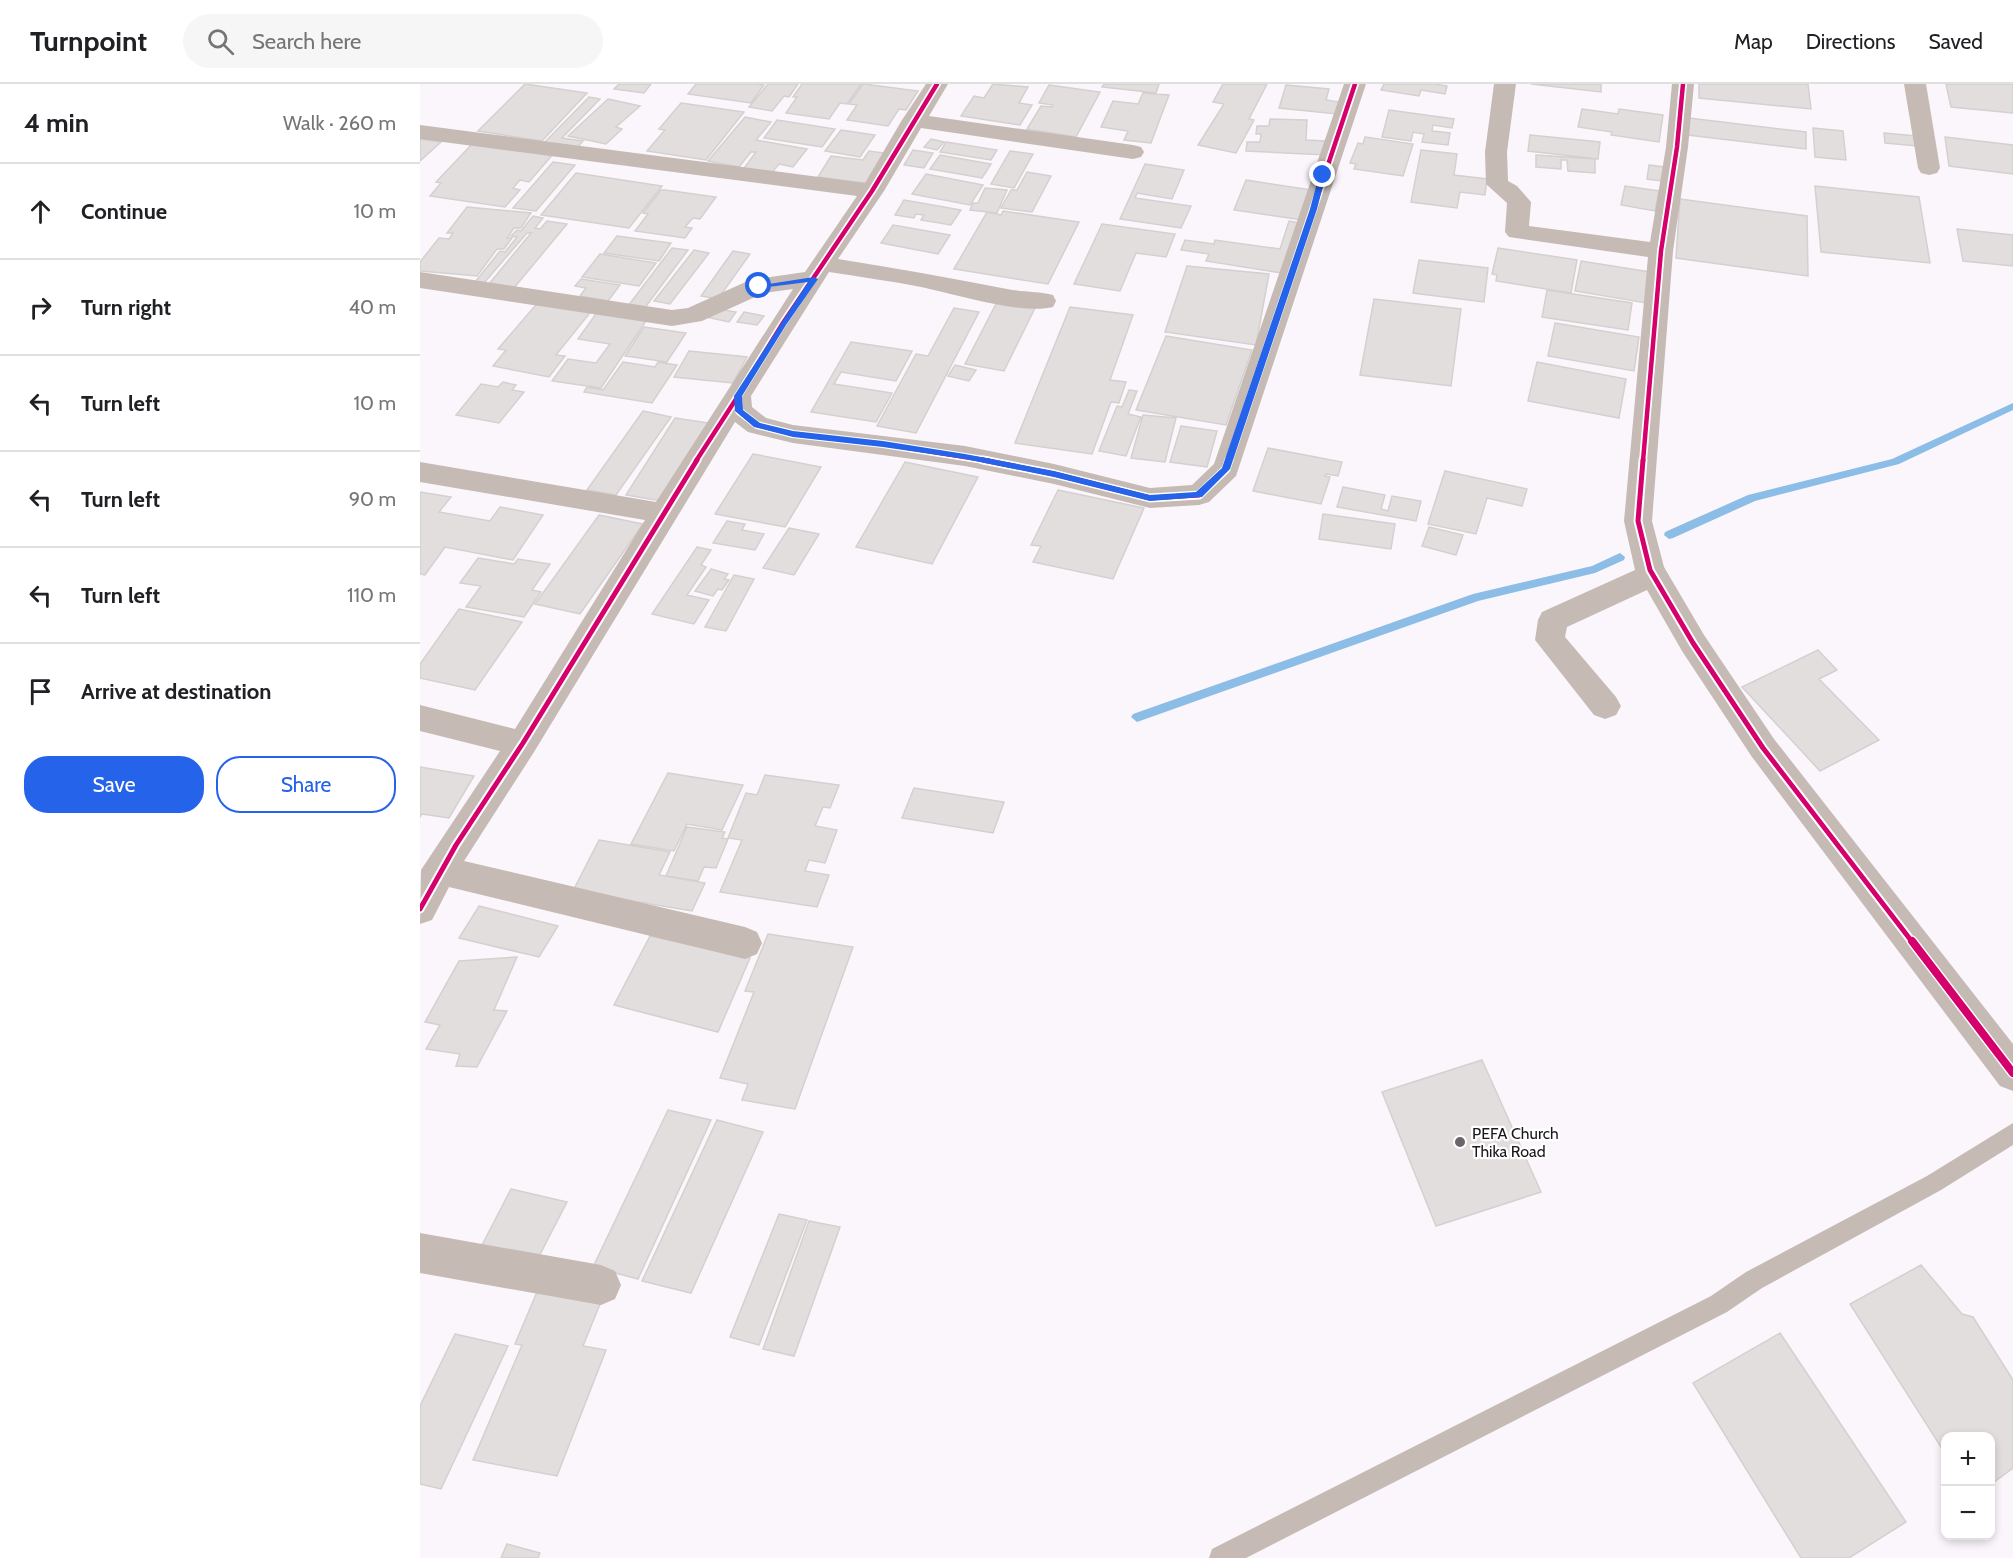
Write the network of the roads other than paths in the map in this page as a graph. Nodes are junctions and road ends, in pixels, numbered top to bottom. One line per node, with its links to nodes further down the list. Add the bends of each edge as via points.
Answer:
1 (938, 84): 6 (street)
2 (1355, 84): 15 (street, via 1226,469 1199,495 1150,498 965,456 793,434 757,425 739,411)
3 (1506, 84): 11 (street, via 1496,152 1497,184 1519,202 1517,232)
4 (1683, 84): 11 (street)
5 (1915, 84): 9 (street)
6 (913, 120): 8 (street); 10 (street)
7 (420, 132): 10 (street)
8 (1133, 152)
9 (1929, 168)
10 (872, 191): 12 (street)
11 (1660, 251): 18 (street, via 1638,521)
12 (819, 272): 13 (street, via 759,286 693,315 672,318); 14 (street, via 918,279); 15 (street)
13 (420, 280)
14 (1044, 301)
15 (738, 396): 17 (street)
16 (420, 472): 17 (street)
17 (663, 513): 21 (street)
18 (1653, 574): 19 (street, via 1553,620 1550,640); 25 (street, via 1693,643 1763,748)
19 (1605, 706)
20 (420, 718): 21 (street)
21 (522, 744): 22 (street)
22 (438, 870): 23 (street); 24 (street)
23 (420, 909)
24 (745, 943)
25 (2013, 1073)
26 (2013, 1133): 29 (lane, via 1934,1183 1754,1280 1719,1304)
27 (420, 1253): 28 (street)
28 (601, 1285)
29 (1221, 1558)

